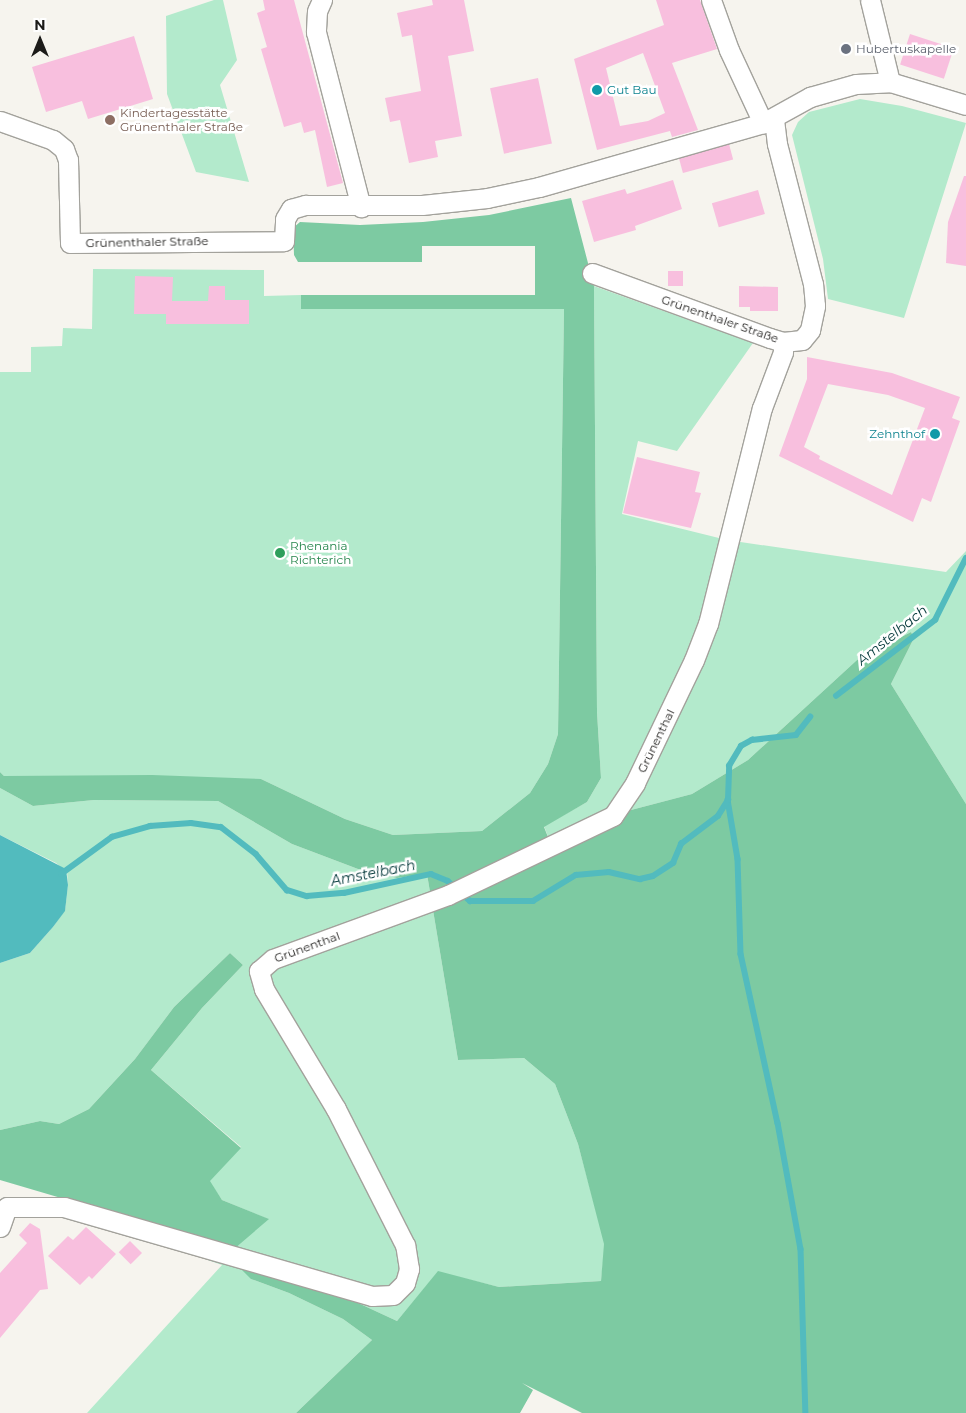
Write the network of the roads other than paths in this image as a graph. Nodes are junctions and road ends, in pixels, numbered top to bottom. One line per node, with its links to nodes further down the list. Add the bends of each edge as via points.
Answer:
1 (322, 0): 8 (street, via 317,11 316,32)
2 (711, 0): 6 (street, Grünenthaler Straße, via 729,50)
3 (870, 0): 4 (street)
4 (890, 82): 5 (street, Grünenthaler Straße); 6 (street, Grünenthaler Straße, via 856,84 810,97)
5 (966, 105)
6 (769, 120): 8 (street, Grünenthaler Straße, via 630,162 487,198); 10 (street, Grünenthaler Straße, via 810,262 815,306 810,330 802,340)
7 (0, 121): 8 (street, Grünenthaler Straße, via 53,140 64,149 68,160 70,243 284,241 285,219 291,209 304,205)
8 (361, 207)
9 (592, 273): 10 (street, Grünenthaler Straße)
10 (783, 342): 11 (street, Grünenthal, via 783,352 762,408 708,624 636,783 613,816 448,895 273,959 259,971 264,990 336,1110 405,1245 409,1269 404,1284 393,1295 372,1296 64,1208 7,1207)
11 (0, 1227)

